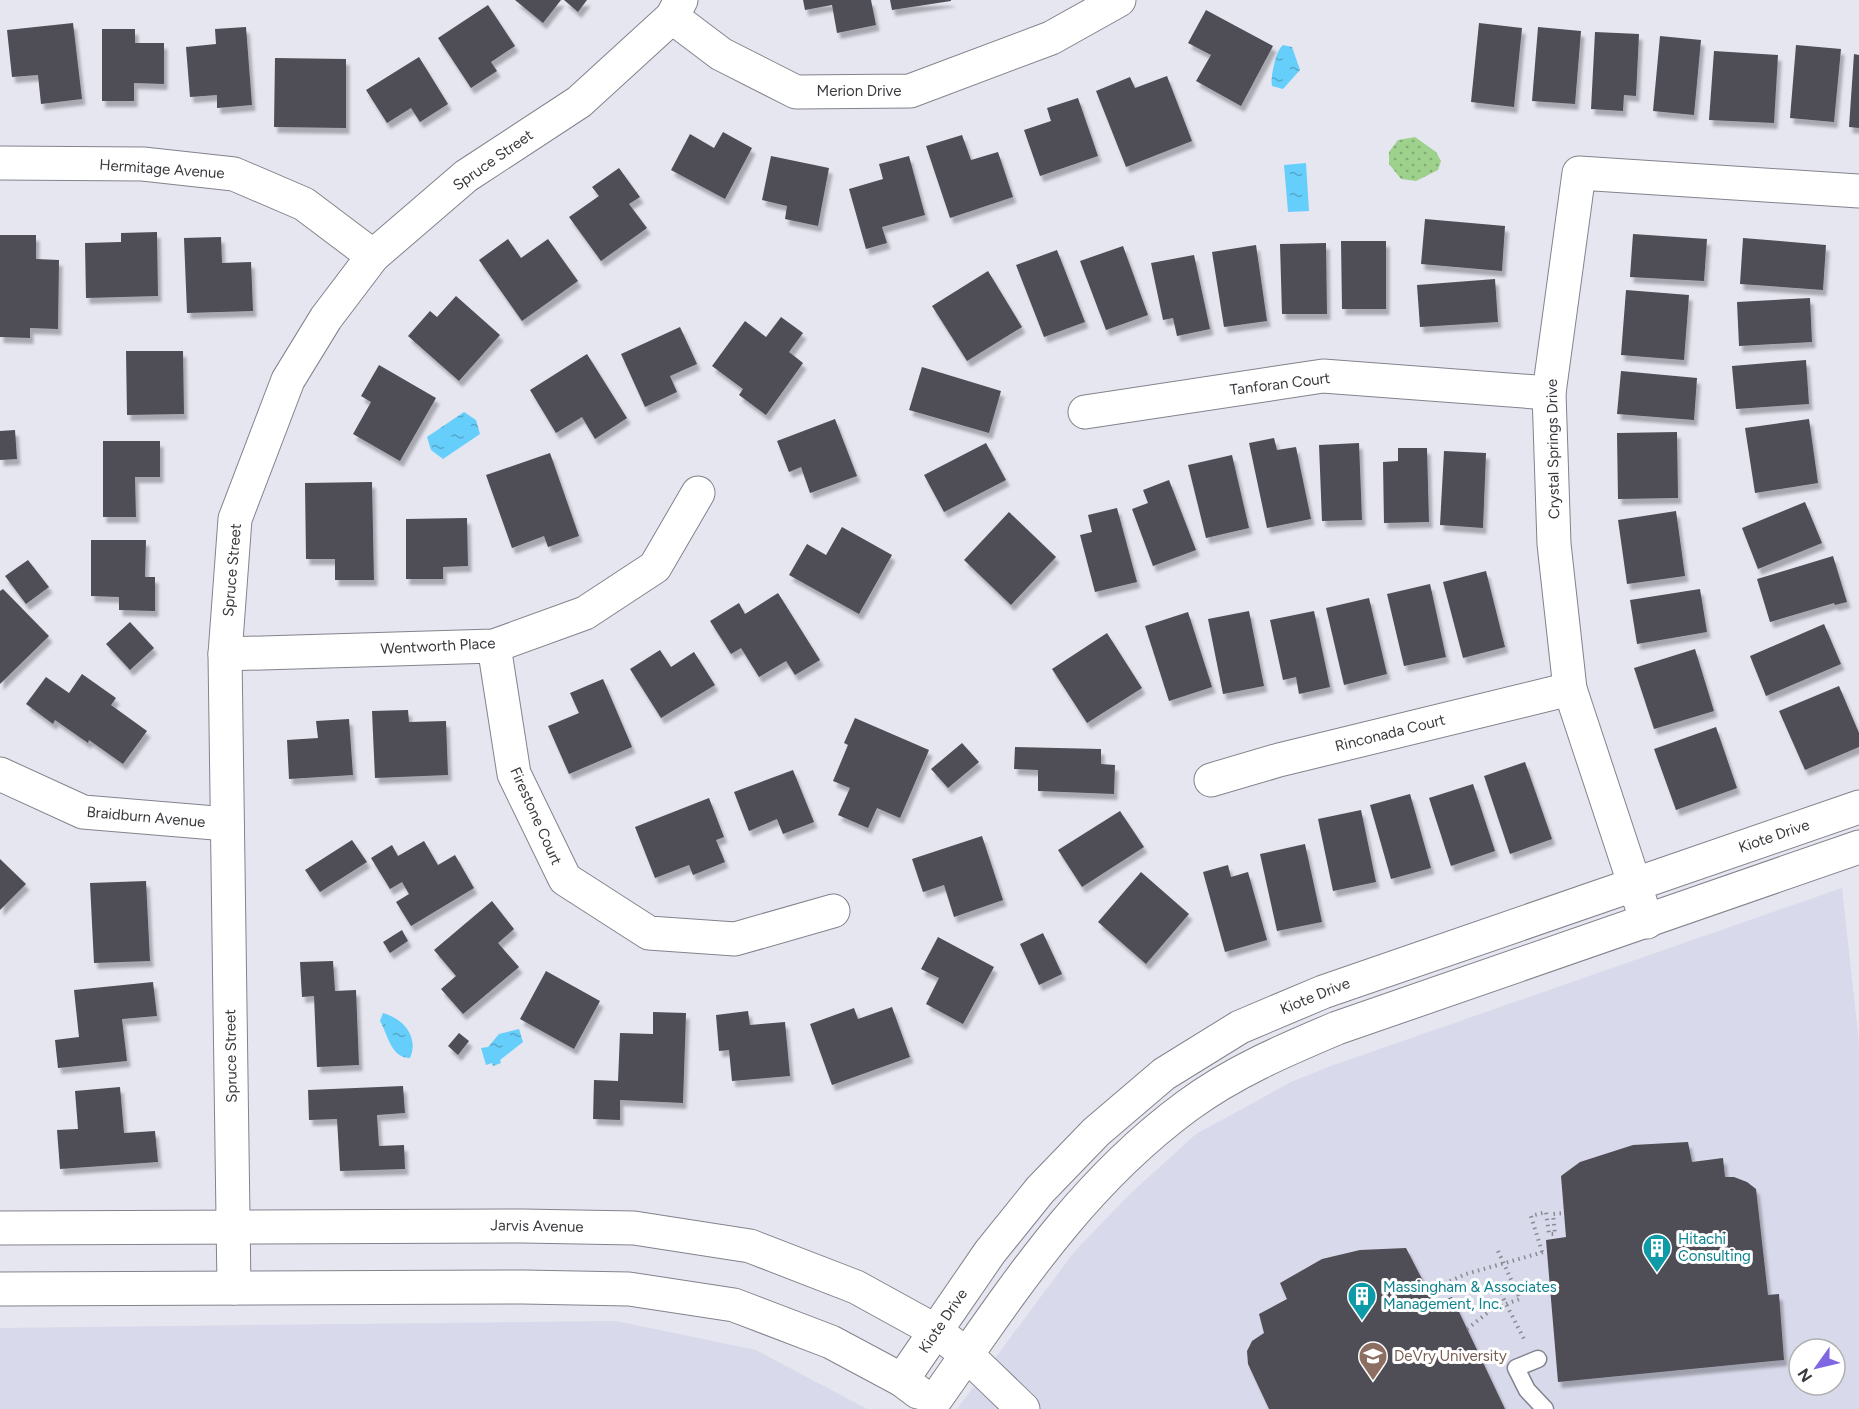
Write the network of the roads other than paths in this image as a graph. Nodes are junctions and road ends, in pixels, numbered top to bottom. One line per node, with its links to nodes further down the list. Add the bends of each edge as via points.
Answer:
1 (1119, 0): 2 (street, Merion Drive, via 1051,38 910,91 796,92 721,54)
2 (676, 9): 5 (street, Spruce Street, via 579,102 466,176)
3 (0, 163): 5 (street, Hermitage Avenue, via 143,164 234,174 304,204)
4 (1859, 191): 6 (street, Crystal Springs Drive, via 1579,173)
5 (373, 256): 10 (street, Spruce Street, via 326,318 288,380 235,519)
6 (1549, 393): 7 (street, Tanforan Court, via 1323,376); 11 (street, Crystal Springs Drive, via 1554,544)
7 (1085, 412)
8 (698, 493): 9 (street, Wentworth Place, via 656,567 585,613)
9 (494, 646): 10 (street, Wentworth Place); 18 (street, Firestone Court, via 514,774 565,879 650,933 735,939)
10 (225, 654): 15 (street, Spruce Street)
11 (1570, 688): 13 (street, Rinconada Court); 17 (street, Crystal Springs Drive)
12 (0, 774): 15 (street, Braidburn Avenue, via 82,812)
13 (1211, 780)
14 (1859, 807): 17 (street, Kiote Drive)
15 (227, 824): 20 (street, Spruce Street)
16 (1859, 847): 19 (street)
17 (1634, 885): 19 (street, Crystal Springs Drive); 24 (street, Kiote Drive, via 1323,992 1240,1027 1164,1074 1096,1132 1040,1190 990,1252)
18 (833, 910)
19 (1647, 922): 25 (street, via 1337,1028 1258,1062 1188,1106 1123,1161 1069,1216 1023,1273)
20 (234, 1227): 21 (street, Jarvis Avenue); 22 (street, Spruce Street); 24 (street, Jarvis Avenue, via 634,1228 750,1246 856,1287)
21 (0, 1228)
22 (234, 1288): 23 (street); 27 (street, via 629,1289 734,1305 831,1342)
23 (0, 1289)
24 (936, 1331): 25 (street, Jarvis Avenue); 27 (street, Kiote Drive)
25 (967, 1355): 28 (street); 29 (street, Jarvis Avenue)
26 (1538, 1359): 30 (lane, via 1516,1368 1527,1390)
27 (902, 1380): 28 (street)
28 (936, 1406)
29 (1023, 1409)
30 (1545, 1409)

